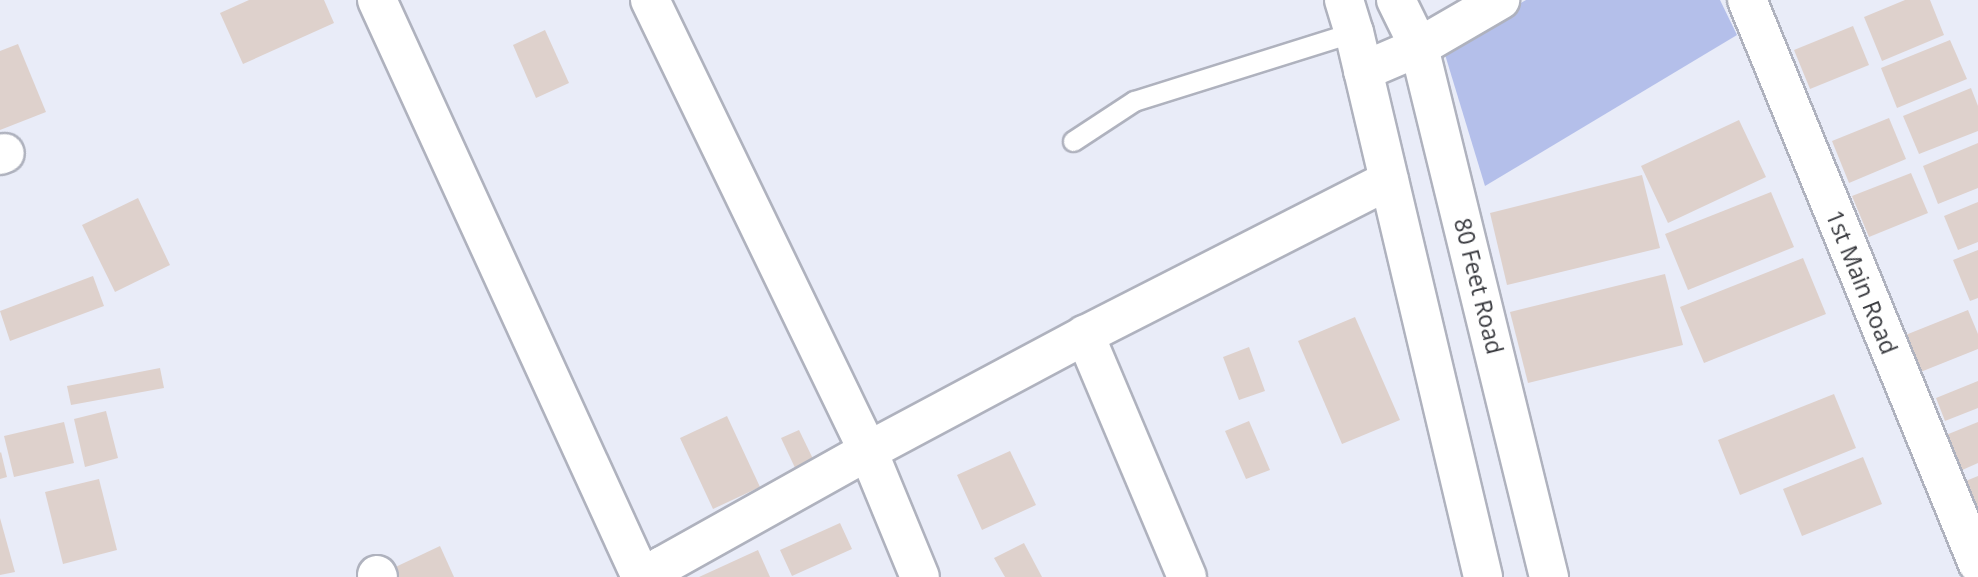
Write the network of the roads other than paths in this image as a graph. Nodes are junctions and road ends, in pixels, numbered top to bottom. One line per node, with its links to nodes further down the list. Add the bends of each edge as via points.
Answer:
1 (377, 0): 14 (street)
2 (650, 0): 12 (street)
3 (1396, 0): 7 (street, 80 Feet Road)
4 (1500, 0): 7 (street)
5 (1747, 0): 13 (street, 1st Main Road)
6 (1349, 16): 8 (street); 9 (lane, via 1133,102)
7 (1419, 47): 8 (street); 19 (street, 80 Feet Road)
8 (1363, 71): 10 (street)
9 (1073, 141)
10 (1389, 180): 11 (street); 18 (street)
11 (1085, 335): 12 (street); 17 (street)
12 (868, 451): 15 (street, via 662,566); 16 (street)
13 (1978, 564)
14 (641, 577)
15 (651, 577)
16 (920, 577)
17 (1187, 577)
18 (1483, 577)
19 (1549, 577)

